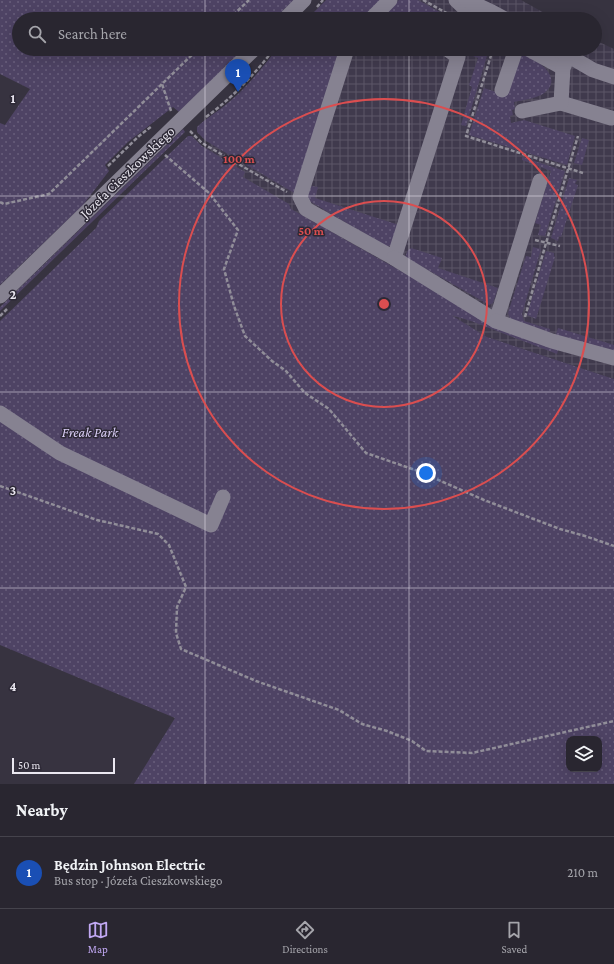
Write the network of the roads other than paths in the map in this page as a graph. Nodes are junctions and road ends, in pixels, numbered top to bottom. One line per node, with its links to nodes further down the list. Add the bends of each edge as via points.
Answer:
1 (304, 0): 5 (street)
2 (390, 0): 6 (street)
3 (456, 0): 7 (street)
4 (466, 0): 8 (street)
5 (292, 12)
6 (378, 12)
7 (469, 12)
8 (492, 12)
9 (247, 56): 21 (street, Józefa Cieszkowskiego)
10 (345, 56): 20 (street, via 300,197 306,209)
11 (457, 56): 20 (street)
12 (514, 56): 15 (street)
13 (563, 58): 14 (street); 16 (street)
14 (614, 77)
15 (502, 90)
16 (561, 103): 17 (street); 18 (street)
17 (522, 111)
18 (611, 118)
19 (540, 181): 22 (street)
20 (394, 258): 22 (street)
21 (0, 296)
22 (496, 321): 23 (street, via 552,341)
23 (614, 358)
24 (0, 414): 25 (street, via 60,453 211,525)
25 (223, 497)

